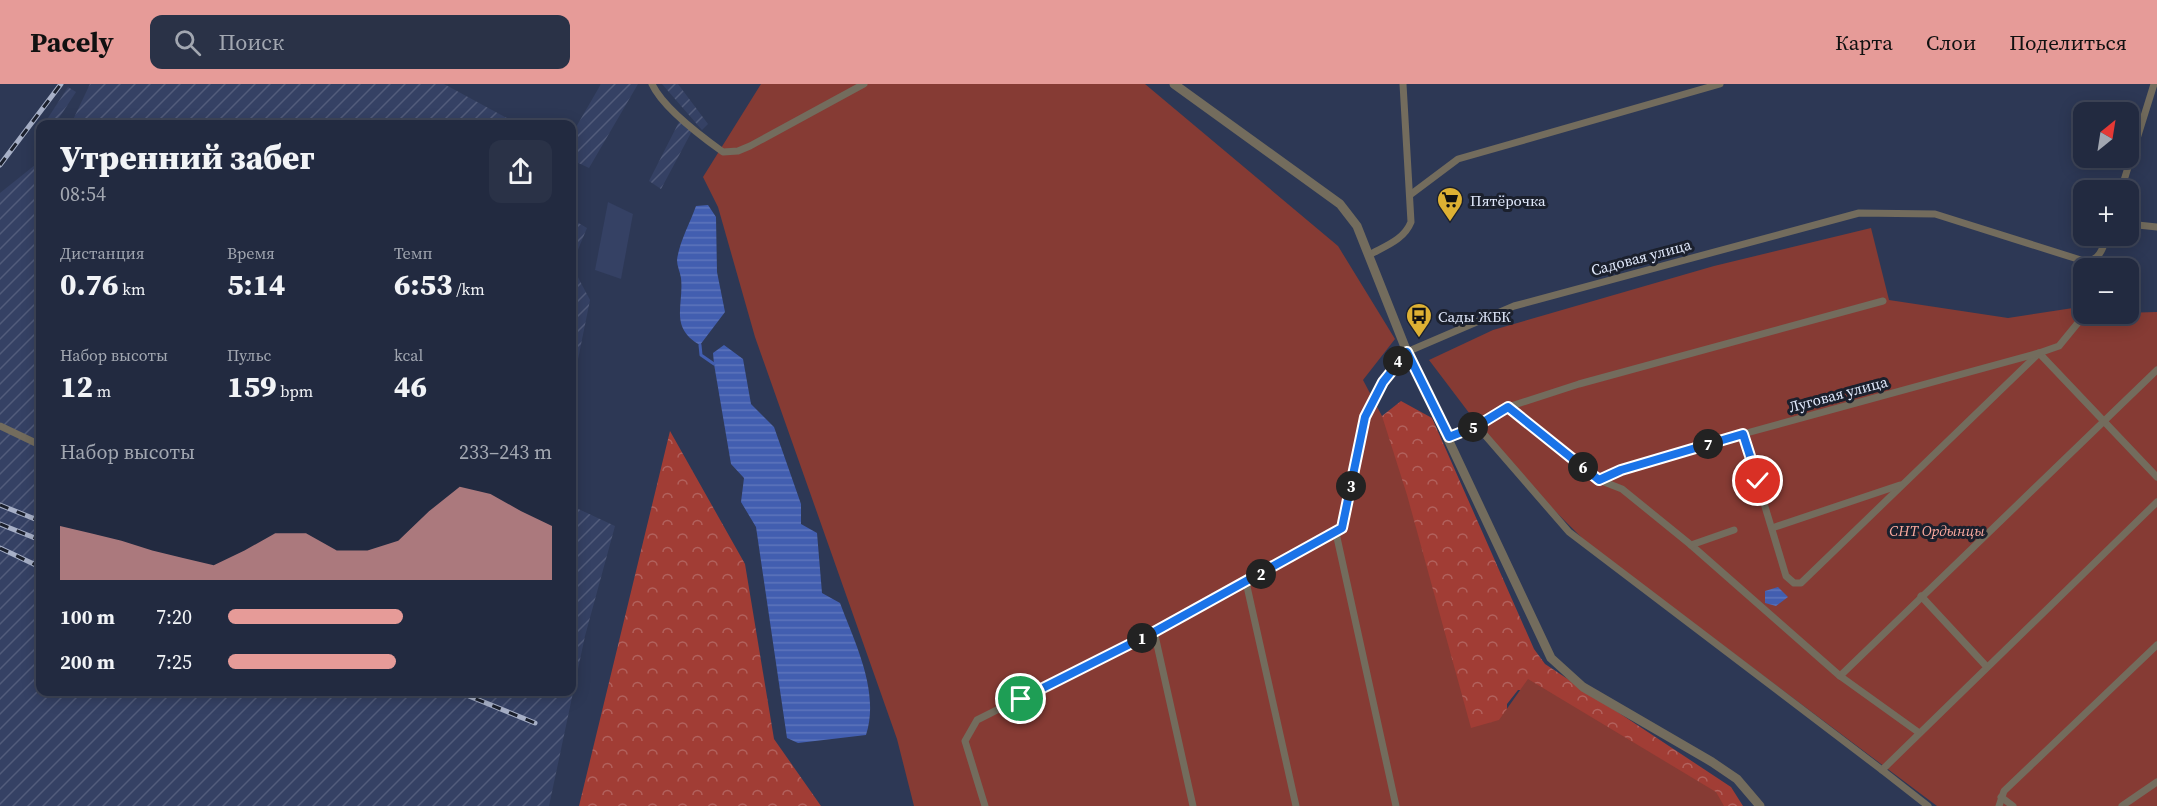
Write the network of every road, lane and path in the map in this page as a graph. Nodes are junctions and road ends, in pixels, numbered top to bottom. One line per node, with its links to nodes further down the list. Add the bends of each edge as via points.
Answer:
1 (652, 84): 2 (street, via 677,114 723,152 738,152)
2 (864, 84)
3 (1174, 84): 12 (street, via 1340,204 1357,226)
4 (1403, 84): 8 (street)
5 (1720, 84): 8 (street, via 1458,159)
6 (2154, 84): 7 (street)
7 (2124, 180)
8 (1410, 195): 12 (street, via 1411,222 1407,232)
9 (2139, 225): 10 (street)
10 (2157, 227)
11 (2104, 246): 15 (street, Садовая улица, via 2094,260 2087,262 1935,214 1859,213 1514,306)
12 (1369, 255): 15 (street)
13 (1883, 301): 18 (street)
14 (2077, 324): 16 (street, Луговая улица, via 2059,346)
15 (1407, 352): 23 (street); 31 (street, via 1383,382 1365,417 1342,528)
16 (2040, 352): 19 (street); 22 (street, Луговая улица); 27 (street)
17 (2157, 370): 19 (street)
18 (1508, 407): 21 (street); 26 (street)
19 (2104, 419): 25 (street); 34 (street)
20 (0, 426): 24 (street)
21 (1477, 426): 23 (street); 40 (street, via 1569,532)
22 (1743, 434): 26 (street, Луговая улица); 29 (street)
23 (1449, 437): 47 (street, via 1551,657 1583,687 1737,779)
24 (36, 443)
25 (2157, 477)
26 (1599, 480): 32 (street, via 1622,489)
27 (1904, 484): 29 (street); 29 (street, via 1801,583 1786,576)
28 (2157, 502): 37 (street)
29 (1772, 528)
30 (1734, 530): 32 (street)
31 (1336, 533): 33 (street); 46 (street)
32 (1691, 545): 38 (street)
33 (1246, 582): 35 (street); 45 (street)
34 (1921, 596): 37 (street); 38 (street)
35 (1154, 632): 43 (street, via 977,720 965,741); 44 (street)
36 (2157, 645): 42 (street)
37 (1987, 667): 39 (street)
38 (1840, 676): 39 (street)
39 (1918, 732): 40 (street)
40 (1882, 770): 48 (street)
41 (2157, 782): 51 (street)
42 (2001, 797): 49 (street); 50 (street)
43 (985, 806)
44 (1192, 806)
45 (1296, 806)
46 (1396, 806)
47 (1760, 806)
48 (1928, 806)
49 (1999, 806)
50 (2013, 806)
51 (2122, 806)

